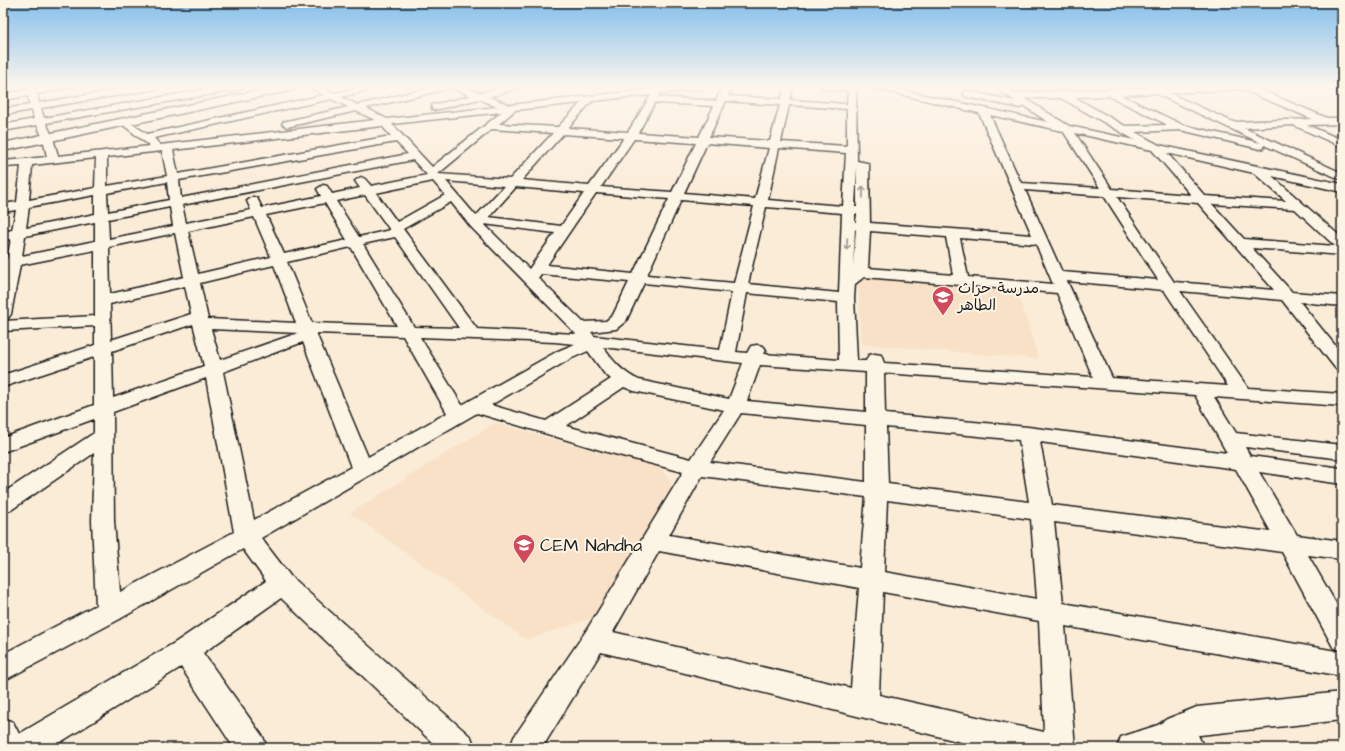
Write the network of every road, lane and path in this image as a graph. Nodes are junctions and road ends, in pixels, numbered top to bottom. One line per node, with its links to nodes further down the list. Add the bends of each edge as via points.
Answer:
1 (45, 121): 22 (street)
2 (123, 121): 35 (main road)
3 (129, 121): 23 (main road)
4 (218, 121): 36 (street)
5 (224, 121): 33 (street)
6 (295, 121): 33 (street)
7 (383, 121): 31 (street); 37 (street)
8 (422, 121): 37 (street)
9 (496, 121): 26 (street)
10 (569, 121): 32 (street)
11 (639, 121): 34 (street)
12 (712, 121): 38 (street)
13 (780, 121): 41 (street)
14 (852, 121): 46 (street)
15 (988, 121): 63 (street)
16 (1032, 121): 29 (street)
17 (1054, 121): 29 (street)
18 (1110, 121): 30 (street)
19 (1166, 121): 28 (street)
20 (1223, 121): 25 (street)
21 (1324, 121): 24 (street)
22 (40, 122): 27 (street); 35 (street)
23 (125, 122): 35 (main road); 36 (street)
24 (1292, 122): 25 (street); 40 (street)
25 (1232, 125): 28 (street); 48 (street)
26 (491, 126): 32 (street); 58 (street)
27 (3, 128)
28 (1180, 128): 30 (street); 48 (street)
29 (1067, 129): 44 (street); 69 (street)
30 (1124, 129): 44 (street)
31 (323, 130): 33 (street); 45 (street)
32 (561, 130): 34 (street); 62 (street)
33 (240, 133): 43 (street); 54 (street)
34 (630, 135): 38 (street); 68 (street)
35 (47, 137): 39 (main road); 42 (main road); 50 (street)
36 (146, 137): 43 (street)
37 (398, 137): 45 (street); 49 (street)
38 (703, 140): 41 (street); 71 (street)
39 (3, 144)
40 (1342, 144)
41 (775, 145): 46 (street); 75 (street)
42 (3, 147)
43 (164, 147): 47 (street); 61 (street)
44 (1156, 148): 56 (street); 73 (street)
45 (339, 149): 54 (street); 55 (street)
46 (852, 150): 51 (street)
47 (101, 155): 50 (street); 66 (street)
48 (1295, 155): 60 (street)
49 (416, 156): 55 (street); 58 (street)
50 (53, 160): 53 (street)
51 (851, 163): 79 (street); 80 (street, one-way to 51, via 863,165)
52 (3, 164): 53 (street)
53 (27, 166): 57 (street); 76 (street)
54 (239, 166): 61 (street); 65 (street)
55 (352, 169): 59 (street); 67 (street)
56 (1259, 170): 64 (street); 77 (street)
57 (3, 173)
58 (433, 175): 62 (street); 67 (street); 70 (street)
59 (316, 176): 65 (street); 72 (street)
60 (1342, 177)
61 (173, 178): 66 (street); 74 (street)
62 (512, 183): 68 (street); 83 (street)
63 (1016, 186): 69 (street); 92 (street)
64 (1342, 188)
65 (248, 189): 74 (street); 81 (street)
66 (101, 190): 76 (street); 82 (street)
67 (367, 190): 72 (street); 87 (street)
68 (593, 190): 71 (street); 88 (street)
69 (1107, 193): 73 (street); 106 (street)
70 (453, 196): 83 (street); 87 (street)
71 (676, 196): 75 (street); 101 (street)
72 (329, 198): 81 (street); 93 (street)
73 (1201, 199): 77 (street); 94 (street)
74 (175, 202): 82 (street); 86 (street)
75 (760, 203): 79 (street); 107 (street)
76 (24, 204): 78 (street); 89 (street)
77 (1299, 206): 96 (street)
78 (3, 208)
79 (849, 210): 80 (street); 84 (street)
80 (862, 211): 85 (street)
81 (256, 212): 86 (street); 98 (street)
82 (102, 216): 89 (street); 95 (street)
83 (478, 222): 88 (street); 100 (street)
84 (848, 225): 85 (street); 103 (street, one-way to 103)
85 (863, 226): 90 (street); 103 (street, via 863,247)
86 (182, 228): 95 (street); 102 (street)
87 (396, 230): 93 (street); 117 (street)
88 (565, 230): 100 (street)
89 (19, 233): 91 (street); 99 (street)
90 (952, 233): 92 (street); 104 (street)
91 (3, 236)
92 (1040, 240): 105 (street)
93 (355, 242): 98 (street); 116 (street)
94 (1240, 243): 97 (street); 108 (street)
95 (102, 244): 99 (street); 109 (street)
96 (1342, 245)
97 (1342, 251)
98 (279, 260): 102 (street); 115 (street)
99 (9, 263): 111 (street)
100 (534, 274): 101 (street); 118 (street)
101 (639, 278): 107 (street); 118 (street, via 625,310 615,323)
102 (192, 281): 109 (street); 112 (street)
103 (850, 281): 104 (street); 107 (street); 122 (street)
104 (961, 281): 105 (street)
105 (1060, 283): 106 (street); 126 (street)
106 (1169, 286): 108 (street); 129 (street)
107 (740, 288): 120 (street)
108 (1287, 296): 110 (street); 124 (street)
109 (102, 301): 113 (street)
110 (1342, 301)
111 (3, 314)
112 (200, 320): 115 (street); 119 (street); 125 (street)
113 (102, 321): 114 (street); 119 (street)
114 (3, 326)
115 (306, 331): 116 (street); 125 (street); 145 (street)
116 (406, 331): 117 (street); 135 (street)
117 (471, 333): 118 (street)
118 (585, 336): 120 (street); 127 (street, via 610,369); 135 (street, via 564,355)
119 (103, 347): 128 (street); 134 (street)
120 (728, 352): 121 (street)
121 (756, 354): 122 (street); 133 (street)
122 (848, 362): 123 (street)
123 (875, 364): 126 (street); 136 (street)
124 (1342, 365)
125 (214, 370): 134 (street); 150 (street)
126 (1103, 379): 129 (street); 130 (street)
127 (623, 380): 133 (street, via 649,389); 137 (street)
128 (3, 381)
129 (1239, 389): 130 (street); 131 (street); 132 (street)
130 (1201, 390): 140 (street)
131 (1342, 392)
132 (1342, 400)
133 (736, 406): 136 (street); 144 (street)
134 (103, 409): 139 (street); 141 (street)
135 (466, 411): 137 (street); 145 (street)
136 (875, 420): 138 (street); 147 (street)
137 (550, 428): 144 (street)
138 (1028, 434): 143 (street); 149 (street)
139 (104, 436): 148 (street); 156 (street, via 103,521)
140 (1230, 439): 142 (street); 143 (street)
141 (3, 446)
142 (1342, 452)
143 (1244, 463): 146 (street); 152 (street)
144 (696, 468): 147 (street); 151 (street)
145 (363, 471): 150 (street)
146 (1342, 476)
147 (877, 491): 149 (street); 154 (street)
148 (3, 504)
149 (1042, 511): 152 (street); 157 (street)
150 (246, 536): 155 (street); 156 (street)
151 (653, 541): 154 (street); 158 (street)
152 (1290, 542): 153 (street); 159 (street)
153 (1342, 550)
154 (872, 581): 157 (street); 163 (street)
155 (282, 584): 160 (street); 170 (street)
156 (109, 612): 162 (street)
157 (1051, 612): 161 (street); 173 (street)
158 (595, 639): 163 (street); 171 (street)
159 (1342, 639)
160 (185, 650): 168 (street); 169 (street)
161 (1342, 664)
162 (3, 668)
163 (864, 706): 172 (street)
164 (1342, 706): 166 (street, via 1197,721)
165 (3, 732): 167 (street)
166 (1183, 738): 174 (street, via 1162,738)
167 (10, 748)
168 (24, 748)
169 (252, 748)
170 (460, 748)
171 (525, 748)
172 (1047, 748)
173 (1060, 748)
174 (1132, 748)

